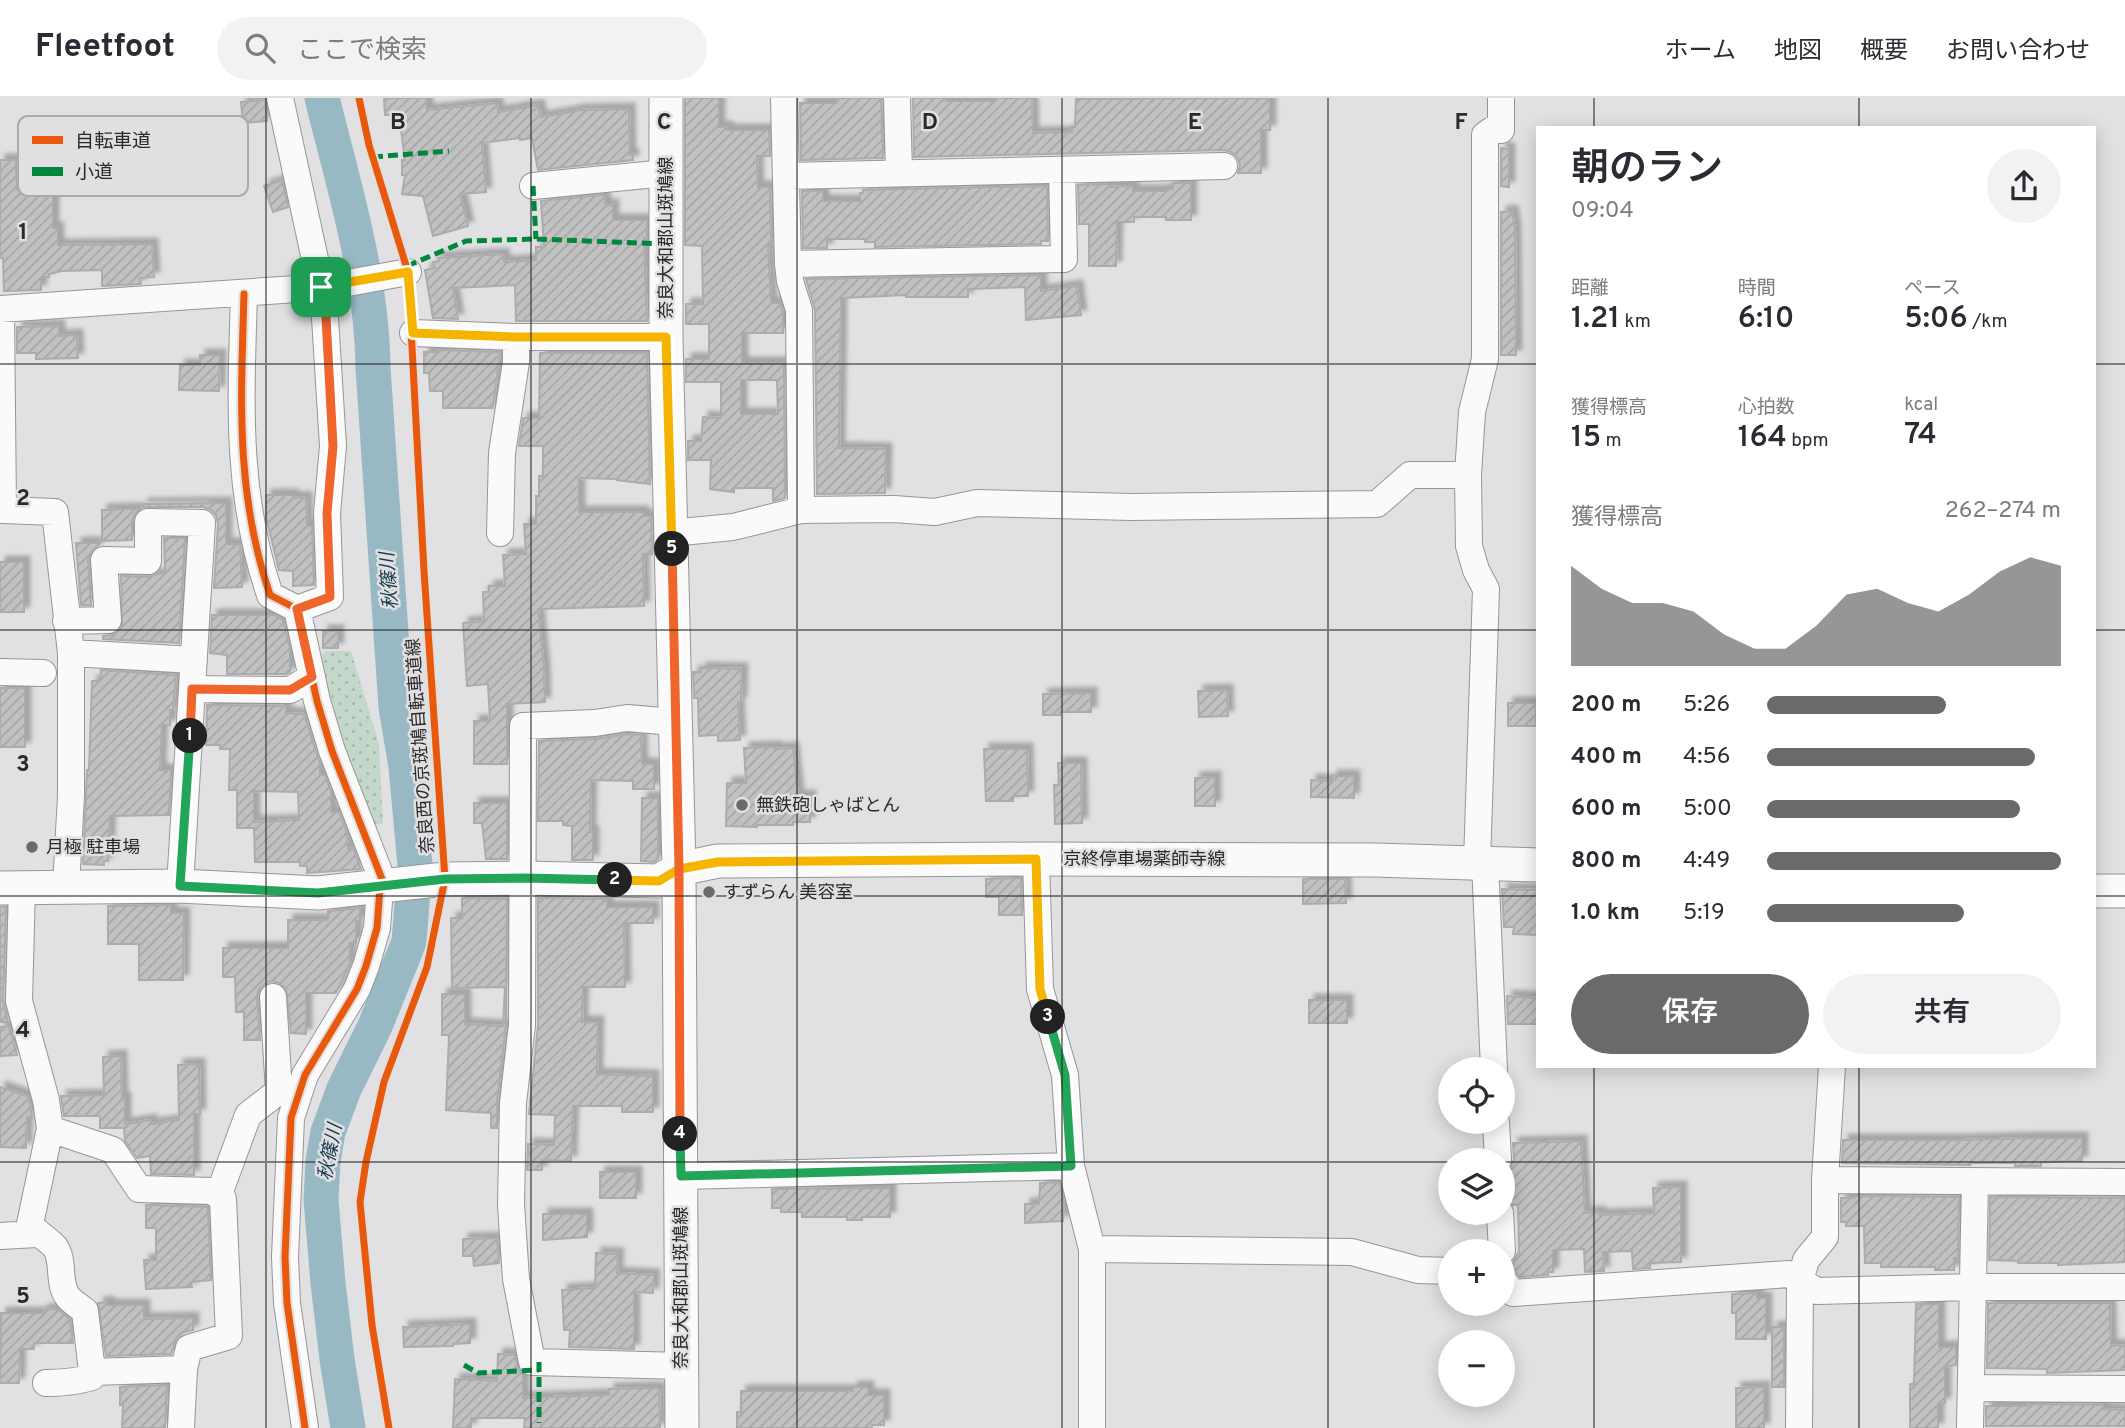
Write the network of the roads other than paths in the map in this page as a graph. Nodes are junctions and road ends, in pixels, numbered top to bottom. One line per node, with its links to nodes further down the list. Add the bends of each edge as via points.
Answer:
1 (280, 98): 14 (street)
2 (666, 98): 8 (main road, 奈良大和郡山斑鳩線)
3 (784, 98): 10 (street)
4 (897, 98): 9 (street)
5 (1501, 98): 20 (street, via 1501,130 1485,135 1485,359 1472,412)
6 (1224, 166): 7 (street)
7 (1062, 170): 9 (street); 12 (street, via 1064,259)
8 (666, 173): 11 (street); 19 (main road, 奈良大和郡山斑鳩線)
9 (899, 173): 10 (street)
10 (786, 176): 12 (street)
11 (533, 186)
12 (788, 264): 21 (street, via 799,310)
13 (406, 273): 14 (street)
14 (324, 287): 15 (street); 24 (street, via 333,446 327,513 330,597)
15 (244, 294): 16 (street); 24 (street, via 240,428 245,492 258,561 270,595)
16 (0, 309): 25 (street, via 3,510 55,512)
17 (413, 333): 18 (street)
18 (516, 337): 19 (street); 22 (street, via 502,453)
19 (666, 337): 23 (main road, 奈良大和郡山斑鳩線)
20 (1468, 475): 21 (street, via 1410,475 1377,504 1131,507 977,503 936,512); 34 (street, via 1469,546 1486,589)
21 (801, 510): 23 (street, via 733,527)
22 (500, 533)
23 (671, 533): 32 (main road, 奈良大和郡山斑鳩線)
24 (297, 609): 30 (street)
25 (66, 621): 26 (street); 27 (street, via 108,620 104,560 148,561 148,522 202,523)
26 (71, 653): 27 (street); 38 (street)
27 (194, 660): 31 (street)
28 (0, 672): 29 (street)
29 (43, 673)
30 (312, 677): 31 (street, via 290,690); 41 (street, via 332,751)
31 (192, 689): 39 (street)
32 (674, 722): 36 (main road, 奈良大和郡山斑鳩線); 37 (street, via 627,718 523,726)
33 (1036, 859): 34 (main road, 京終停車場薬師寺線); 36 (main road, 京終停車場薬師寺線, via 718,862); 50 (street, via 1040,989 1065,1075)
34 (1481, 862): 35 (main road, 京終停車場薬師寺線); 45 (street)
35 (1536, 865)
36 (679, 869): 37 (main road, 京終停車場薬師寺線, via 659,881); 51 (main road, 奈良大和郡山斑鳩線)
37 (524, 878): 41 (main road, 京終停車場薬師寺線, via 445,879); 64 (street, via 522,1025 513,1103 511,1205 516,1279 532,1362)
38 (66, 886): 39 (main road, 京終停車場薬師寺線); 40 (main road, 京終停車場薬師寺線)
39 (180, 886): 41 (main road, 京終停車場薬師寺線, via 318,893)
40 (11, 887): 49 (street, via 19,1001)
41 (385, 887): 47 (street, via 380,888 374,942 357,989)
42 (2096, 891): 43 (main road)
43 (2125, 891)
44 (273, 997): 48 (street)
45 (1493, 1057)
46 (1832, 1068): 52 (street)
47 (305, 1075): 48 (street); 71 (street, via 291,1118 285,1257)
48 (279, 1091): 55 (street, via 248,1115)
49 (50, 1129): 55 (street, via 113,1150 139,1189); 56 (street, via 30,1224)
50 (1071, 1166): 51 (street); 58 (street)
51 (681, 1176): 64 (main road, 奈良大和郡山斑鳩線)
52 (1825, 1180): 53 (street); 60 (street, via 1825,1237 1806,1260)
53 (1975, 1182): 54 (street); 61 (street)
54 (2125, 1182)
55 (219, 1194): 65 (street, via 225,1218 229,1336 189,1348)
56 (37, 1234): 57 (street); 66 (street, via 59,1256 67,1297 85,1311)
57 (0, 1236)
58 (1092, 1250): 59 (street, via 1352,1252 1418,1270); 73 (street)
59 (1438, 1270)
60 (1800, 1281): 61 (street, via 1817,1291); 63 (street, via 1789,1274); 74 (street)
61 (1973, 1287): 62 (street); 68 (street)
62 (2125, 1287)
63 (1515, 1293)
64 (682, 1366): 72 (main road, 奈良大和郡山斑鳩線)
65 (184, 1369): 66 (street); 70 (street)
66 (92, 1371): 67 (street, via 92,1377 85,1379)
67 (46, 1382)
68 (1971, 1388): 69 (street); 75 (street)
69 (2125, 1389)
70 (181, 1428)
71 (304, 1428)
72 (682, 1428)
73 (1092, 1428)
74 (1799, 1428)
75 (1970, 1428)

